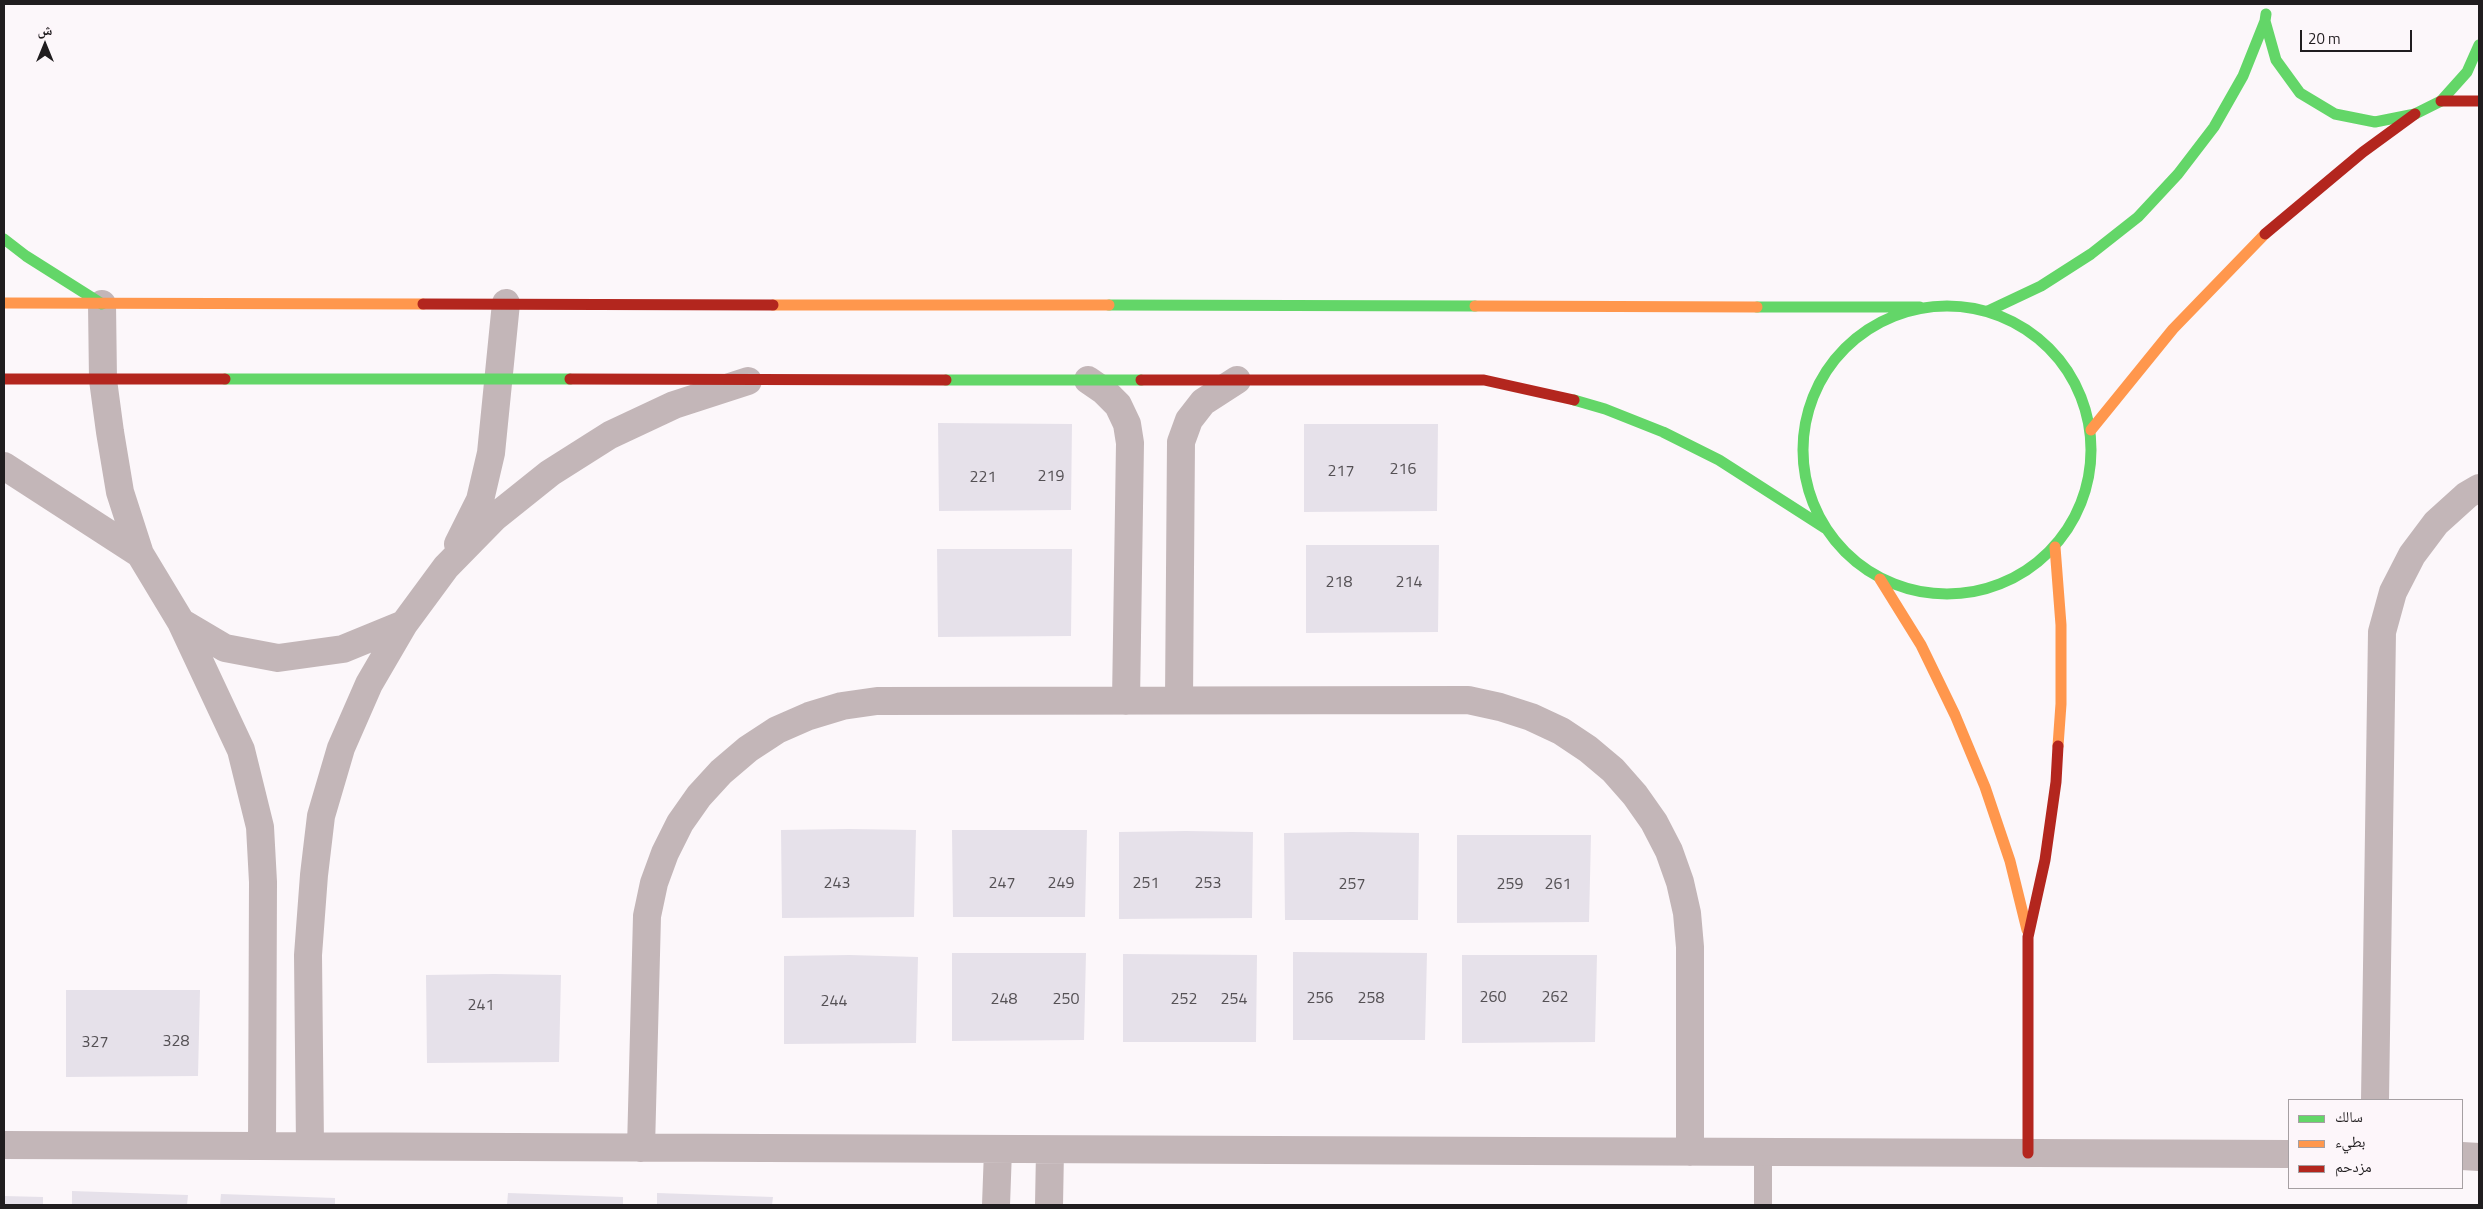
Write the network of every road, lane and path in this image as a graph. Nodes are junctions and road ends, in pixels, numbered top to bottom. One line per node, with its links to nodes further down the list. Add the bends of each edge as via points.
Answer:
1 (2267, 4): 2 (street)
2 (2265, 21): 6 (street, via 2276,60 2300,93 2335,114 2375,122); 12 (street, via 2243,76 2214,127 2178,174 2138,217 2091,254 2041,286)
3 (2479, 45): 4 (street, via 2467,72)
4 (2441, 101): 5 (street); 6 (street)
5 (2479, 101)
6 (2416, 114): 19 (street, via 2348,164 2263,236 2173,329)
7 (4, 239): 10 (street)
8 (4, 303): 10 (street)
9 (506, 303): 10 (street); 11 (street); 13 (street)
10 (102, 304): 16 (street)
11 (1920, 307): 12 (street); 22 (street, via 1868,329 1827,368 1805,419 1804,476)
12 (1988, 310): 19 (street, via 2043,342 2073,377)
13 (500, 378): 15 (street); 16 (street); 25 (street, via 491,453 480,500)
14 (4, 379): 16 (street)
15 (754, 379): 17 (street); 25 (street, via 674,406 610,436 550,473 502,511)
16 (103, 380): 24 (street, via 120,492)
17 (1088, 380): 18 (street); 30 (street, via 1118,406 1127,424 1130,443)
18 (1236, 380): 22 (street, via 1484,380 1545,392 1605,409 1663,432 1719,460); 29 (street, via 1203,402 1189,420 1181,442)
19 (2091, 430): 23 (street, via 2091,472 2079,512)
20 (4, 466): 24 (street)
21 (2479, 488): 32 (street, via 2436,523 2412,555 2393,592 2382,632)
22 (1825, 528): 26 (street, via 1849,557)
23 (2056, 547): 26 (street, via 2004,583 1942,595); 31 (street, via 2062,625 2062,704 2045,860)
24 (140, 554): 27 (street)
25 (446, 567): 28 (street)
26 (1880, 578): 31 (street, via 1921,645 1982,778 2010,861)
27 (181, 622): 28 (street, via 225,648 278,658 343,648); 34 (street, via 241,750 260,827 263,882)
28 (404, 624): 35 (street, via 369,684 341,748 321,816 308,955)
29 (1179, 700): 30 (street); 39 (street, via 1468,700 1531,717 1561,731 1613,770 1654,822 1669,851 1687,913 1690,946)
30 (1126, 701): 36 (street, via 877,701 842,706 777,730 721,772 699,796 676,830 654,884 647,916)
31 (2028, 936): 41 (street)
32 (2375, 1099)
33 (4, 1145): 34 (street)
34 (262, 1146): 35 (street)
35 (310, 1146): 36 (street)
36 (641, 1148): 37 (street)
37 (998, 1150): 38 (street); 45 (street)
38 (1050, 1151): 39 (street); 46 (street)
39 (1690, 1152): 40 (street)
40 (1763, 1152): 41 (street); 47 (lane)
41 (2028, 1153): 42 (street)
42 (2288, 1154)
43 (2463, 1156): 44 (street)
44 (2479, 1157)
45 (996, 1205)
46 (1049, 1205)
47 (1763, 1205)

